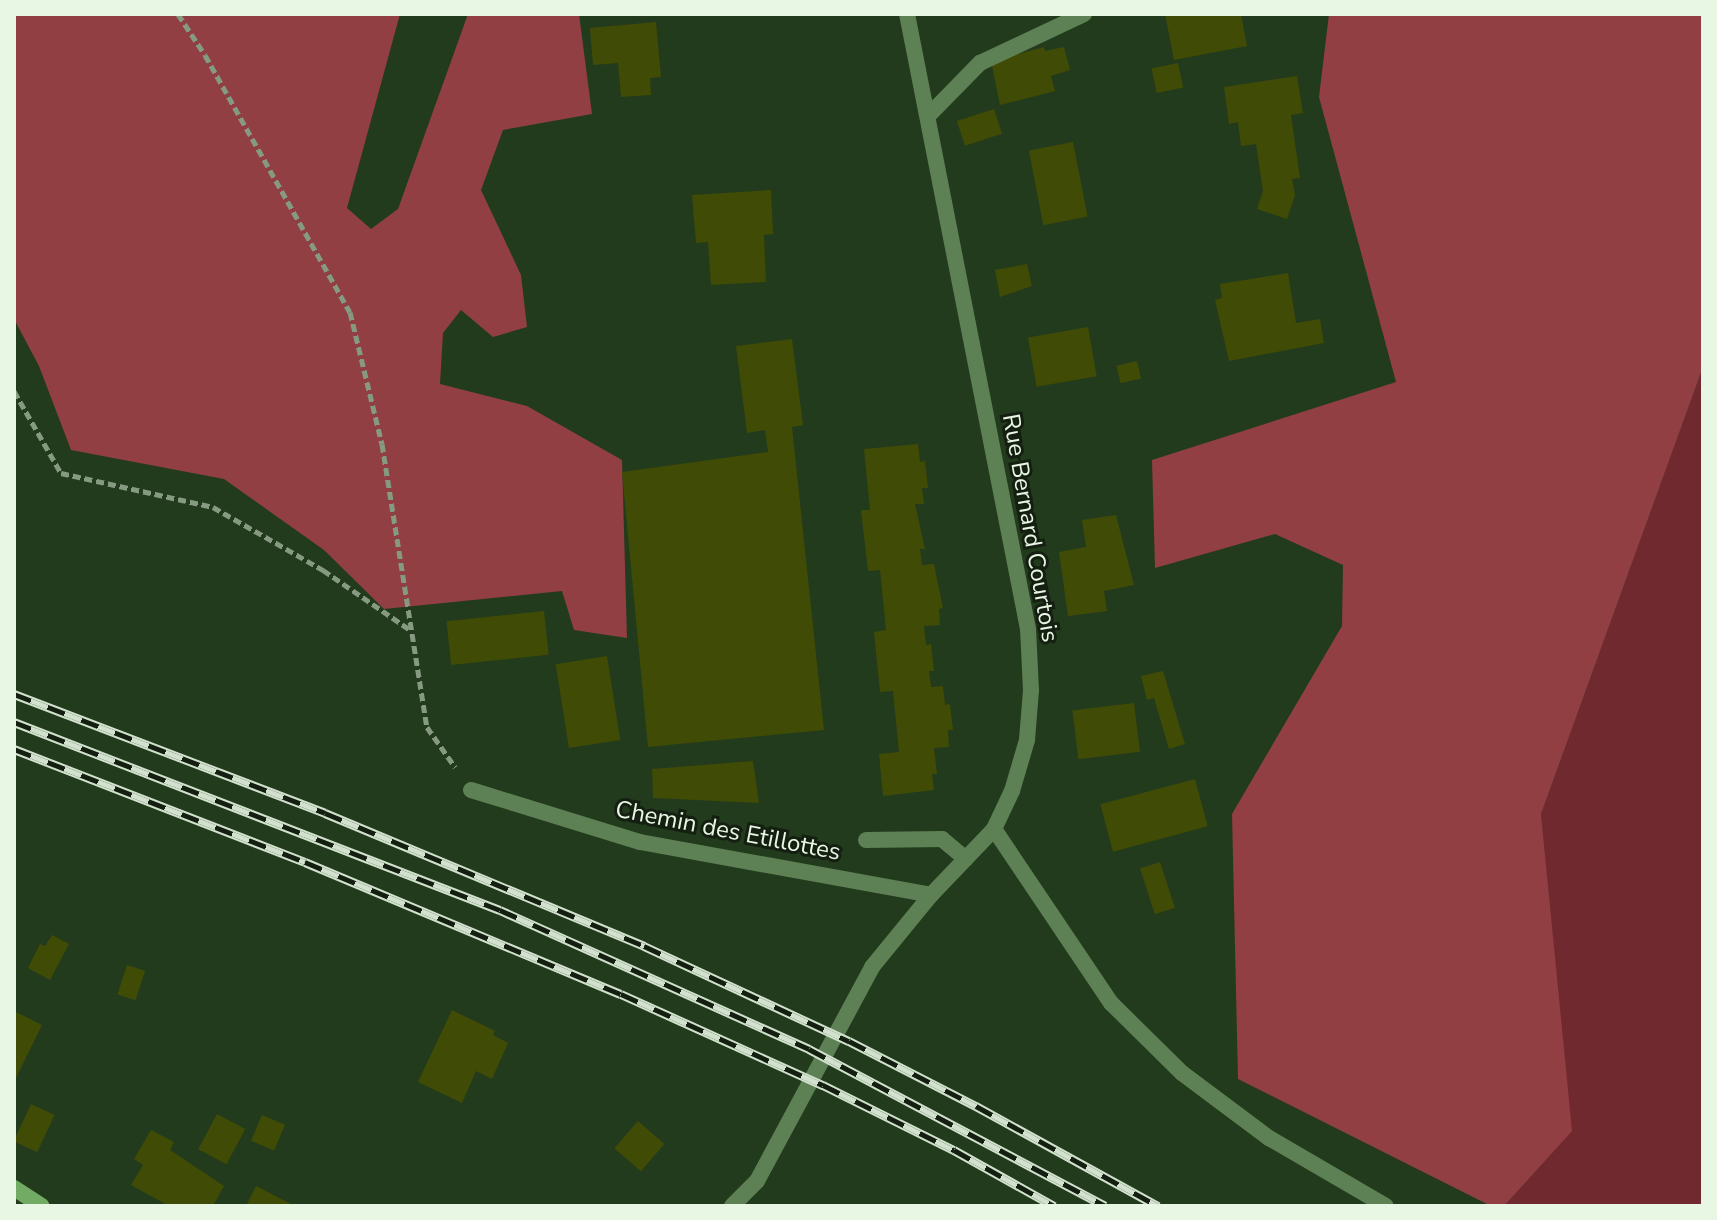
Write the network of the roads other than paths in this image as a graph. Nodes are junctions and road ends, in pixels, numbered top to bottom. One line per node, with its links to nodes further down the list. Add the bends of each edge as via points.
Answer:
1 (907, 14): 3 (street, Rue Bernard Courtois)
2 (1084, 14): 3 (street, via 980,63)
3 (929, 115): 5 (street, Rue Bernard Courtois, via 1028,629 1027,740)
4 (471, 790): 8 (street, Chemin des Etillottes, via 640,842)
5 (994, 829): 7 (street, Rue Bernard Courtois); 12 (street, via 1111,1003 1182,1073 1269,1138)
6 (866, 840): 7 (street, via 942,839)
7 (966, 859): 8 (street, Rue Bernard Courtois)
8 (931, 895): 11 (street, Rue Bernard Courtois, via 872,967 757,1181)
9 (14, 1188): 10 (main road)
10 (42, 1206)
11 (732, 1206)
12 (1386, 1206)

